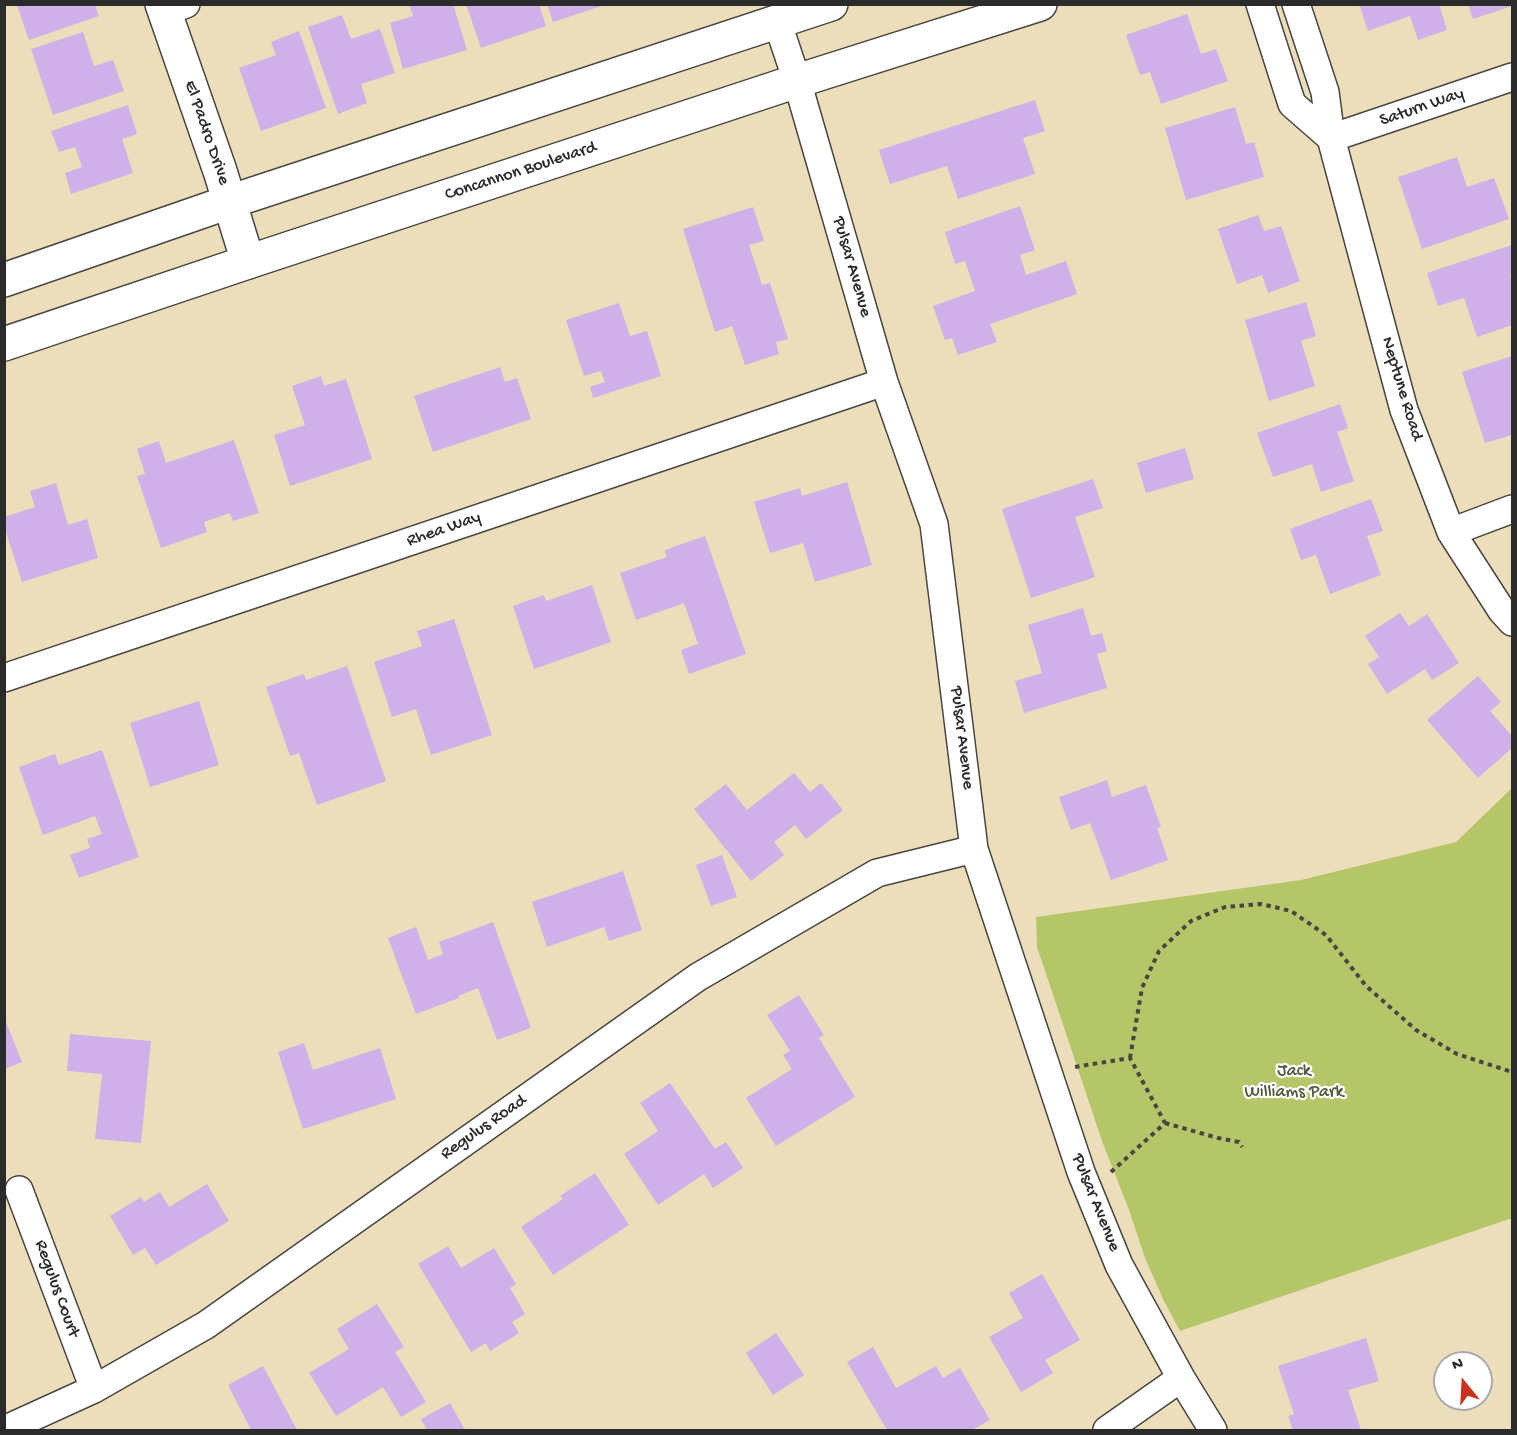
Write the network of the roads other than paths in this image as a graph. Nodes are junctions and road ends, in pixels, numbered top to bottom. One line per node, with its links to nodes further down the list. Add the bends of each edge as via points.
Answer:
1 (831, 4): 6 (main road)
2 (1040, 4): 8 (main road, Concannon Boulevard)
3 (1260, 4): 9 (street, via 1292,104)
4 (1296, 4): 9 (street, Neptune Road, via 1325,92)
5 (171, 7): 10 (main road, El Padro Drive)
6 (777, 21): 8 (street, Pulsar Avenue); 10 (main road)
7 (1512, 77): 9 (street, Saturn Way)
8 (797, 81): 11 (main road, Concannon Boulevard); 14 (street, Pulsar Avenue)
9 (1331, 138): 16 (street, Neptune Road, via 1404,410)
10 (229, 202): 11 (main road, El Padro Drive); 12 (main road)
11 (248, 262): 13 (main road, Concannon Boulevard)
12 (4, 280)
13 (4, 344)
14 (884, 382): 18 (street, Rhea Way); 19 (street, Pulsar Avenue, via 934,524)
15 (1512, 508): 16 (street)
16 (1451, 532): 17 (street, Neptune Road)
17 (1512, 622)
18 (4, 678)
19 (974, 849): 21 (street, Pulsar Avenue, via 1081,1172 1119,1265); 22 (street, Regulus Road, via 878,873 698,977 206,1325)
20 (19, 1190): 22 (street, Regulus Court)
21 (1181, 1378): 24 (street); 25 (street, Pulsar Avenue)
22 (94, 1389): 23 (street, Regulus Road)
23 (4, 1431)
24 (1107, 1431)
25 (1214, 1431)

